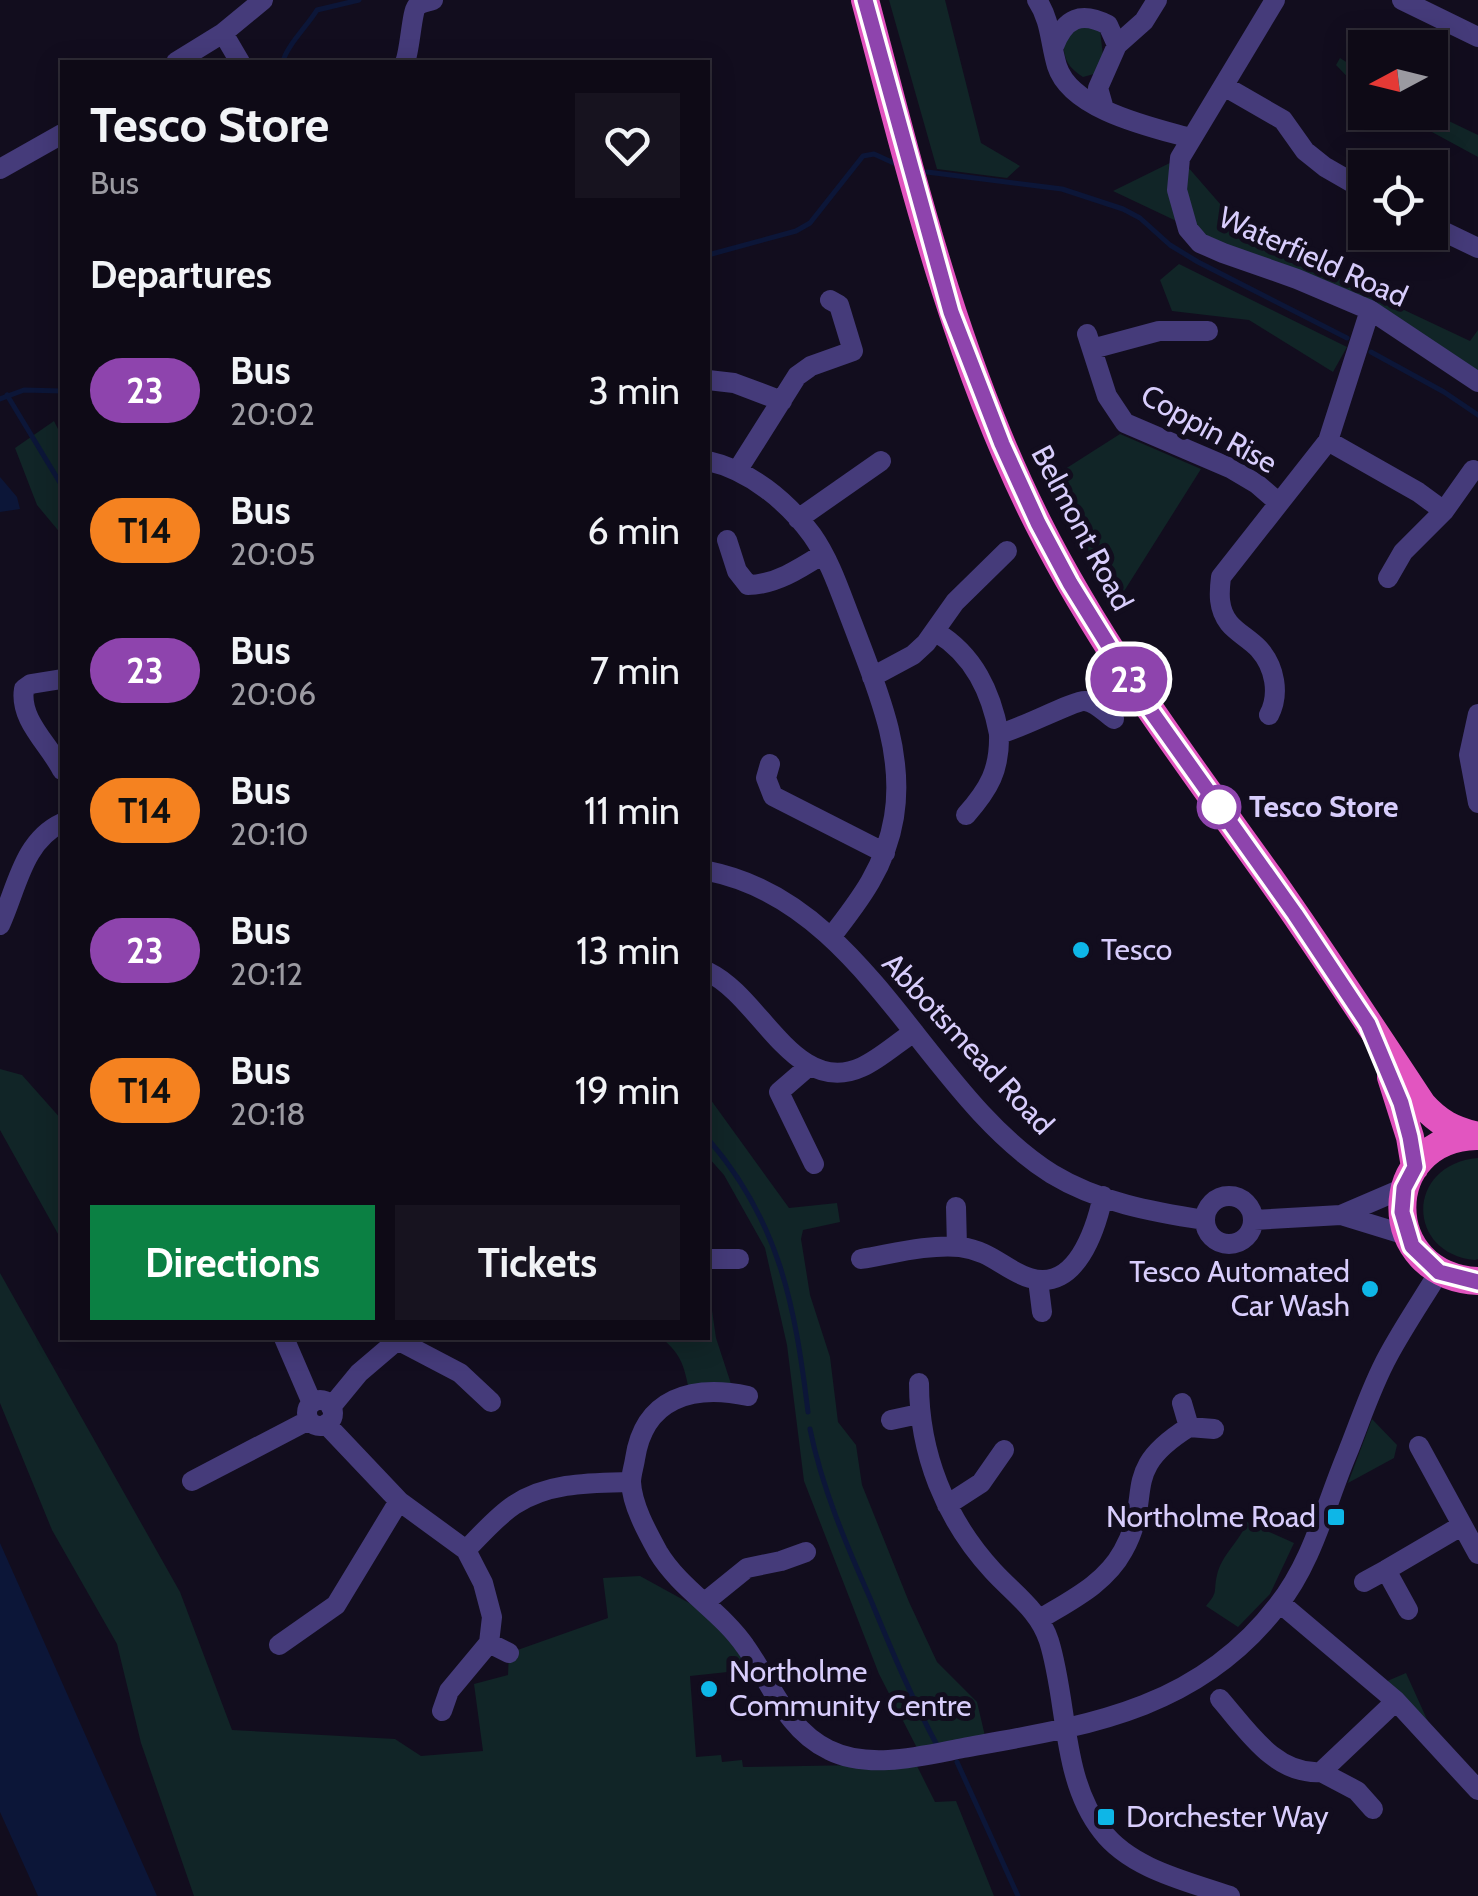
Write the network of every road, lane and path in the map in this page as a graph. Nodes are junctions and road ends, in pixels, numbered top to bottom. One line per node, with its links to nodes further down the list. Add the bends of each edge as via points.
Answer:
1 (263, 0): 8 (street)
2 (434, 0): 14 (street, via 412,11)
3 (866, 0): 59 (highway, Belmont Road, via 951,312 1038,523 1151,712)
4 (1037, 0): 10 (street)
5 (1157, 0): 11 (street)
6 (1275, 0): 15 (street, Waterfield Road)
7 (1402, 0): 9 (street)
8 (223, 33): 12 (street); 13 (street)
9 (1478, 38)
10 (1054, 46): 11 (street, via 1061,28 1083,18 1108,25); 16 (street, via 1068,87)
11 (1117, 46): 16 (street, via 1098,88)
12 (179, 60)
13 (239, 60)
14 (406, 60)
15 (1224, 86): 18 (street, Waterfield Road); 20 (street, via 1283,120 1305,150)
16 (1104, 108): 18 (street)
17 (60, 135): 19 (street)
18 (1190, 138): 24 (street, Waterfield Road, via 1177,190 1180,212 1200,243)
19 (0, 169)
20 (1348, 180)
21 (1448, 234): 22 (street)
22 (1478, 248)
23 (830, 300): 28 (street, via 853,352 811,366)
24 (1370, 310): 27 (street, Waterfield Road); 29 (street)
25 (1208, 331): 34 (street, Coppin Rise, via 1090,342 1107,396 1125,423 1230,468)
26 (710, 380): 28 (street)
27 (1478, 382)
28 (782, 401): 33 (street)
29 (1328, 441): 34 (street); 35 (street)
30 (881, 461): 36 (street)
31 (710, 462): 33 (street)
32 (1473, 470): 35 (street)
33 (738, 471): 36 (street)
34 (1279, 504): 45 (street, via 1220,577 1219,593 1230,624 1268,662 1276,699)
35 (1444, 511): 40 (street, via 1403,552)
36 (798, 518): 39 (street)
37 (727, 540): 39 (street, via 748,585 762,585)
38 (1008, 551): 41 (street, via 955,602)
39 (824, 554): 42 (street)
40 (1388, 578)
41 (936, 632): 42 (street, via 913,655); 47 (street, via 971,662)
42 (872, 677): 53 (street, via 887,720 897,786)
43 (60, 678): 48 (street, via 31,684 22,702)
44 (1478, 714): 50 (street, via 1469,755)
45 (1269, 715)
46 (1114, 719): 47 (street, via 1094,704 1075,702)
47 (999, 734): 51 (street, via 995,777)
48 (60, 767)
49 (768, 771): 53 (street, via 773,796)
50 (1478, 803)
51 (966, 815)
52 (60, 824): 55 (street, via 30,848)
53 (885, 853): 57 (street, via 868,889)
54 (710, 870): 57 (street, Abbotsmead Road, via 774,895)
55 (8, 887): 56 (street)
56 (0, 925)
57 (830, 938): 60 (street, Abbotsmead Road)
58 (710, 973): 61 (street, via 742,995)
59 (1368, 1024): 62 (highway, Belmont Road, via 1437,1120); 64 (highway, Belmont Road, via 1401,1103)
60 (914, 1032): 61 (street, via 863,1067); 65 (street, Abbotsmead Road, via 1030,1157)
61 (808, 1067): 63 (street, via 778,1092)
62 (1478, 1136): 64 (highway, via 1436,1146)
63 (814, 1164)
64 (1410, 1178): 67 (street); 70 (highway, Belmont Road, via 1402,1212)
65 (1103, 1196): 68 (street, Abbotsmead Road); 76 (street, via 1083,1254 1056,1276)
66 (956, 1207): 71 (street)
67 (1341, 1216): 69 (street); 70 (street)
68 (1204, 1220): 69 (street, via 1215,1240 1230,1244 1249,1234); 69 (street, via 1215,1200 1230,1195 1249,1206)
69 (1254, 1220)
70 (1406, 1235): 75 (highway)
71 (957, 1247): 74 (street); 76 (street, via 991,1255)
72 (710, 1258): 73 (street)
73 (739, 1259)
74 (861, 1259)
75 (1439, 1272): 77 (highway); 104 (street, via 1387,1358 1312,1544)
76 (1038, 1280): 78 (street)
77 (1477, 1281)
78 (1042, 1312)
79 (285, 1340): 86 (street)
80 (398, 1340): 86 (street)
81 (401, 1340): 84 (street, via 460,1373)
82 (919, 1383): 87 (street)
83 (748, 1396): 94 (street, via 690,1395 657,1407 638,1437)
84 (491, 1402)
85 (1182, 1404): 89 (street)
86 (319, 1413): 93 (street); 95 (street)
87 (919, 1414): 88 (street); 96 (street)
88 (892, 1420)
89 (1189, 1427): 90 (street); 106 (street, via 1146,1465 1130,1536 1113,1566 1096,1585)
90 (1214, 1430)
91 (1419, 1446): 97 (street)
92 (1004, 1450): 96 (street, via 981,1483)
93 (192, 1481)
94 (631, 1482): 98 (street, via 546,1489 512,1506); 103 (street, via 668,1569)
95 (399, 1501): 98 (street); 108 (street, via 336,1606)
96 (947, 1505): 106 (street, via 978,1554)
97 (1461, 1526): 100 (street); 101 (street)
98 (466, 1550): 107 (street, via 492,1617)
99 (806, 1552): 103 (street, via 747,1568)
100 (1478, 1554)
101 (1386, 1570): 102 (street); 105 (street)
102 (1364, 1582)
103 (704, 1602): 113 (street, via 744,1643 791,1721 828,1750 891,1758)
104 (1280, 1603): 111 (street); 113 (street, via 1249,1638 1194,1680 1150,1705)
105 (1408, 1610)
106 (1040, 1619): 113 (street)
107 (489, 1643): 109 (street); 112 (street, via 449,1691)
108 (280, 1645)
109 (509, 1652)
110 (1220, 1699): 114 (street, via 1278,1760)
111 (1396, 1700): 114 (street); 115 (street)
112 (442, 1711)
113 (1067, 1730): 117 (street, via 1086,1804 1111,1842 1156,1869)
114 (1321, 1772): 116 (street)
115 (1474, 1775)
116 (1373, 1809)
117 (1230, 1896)

